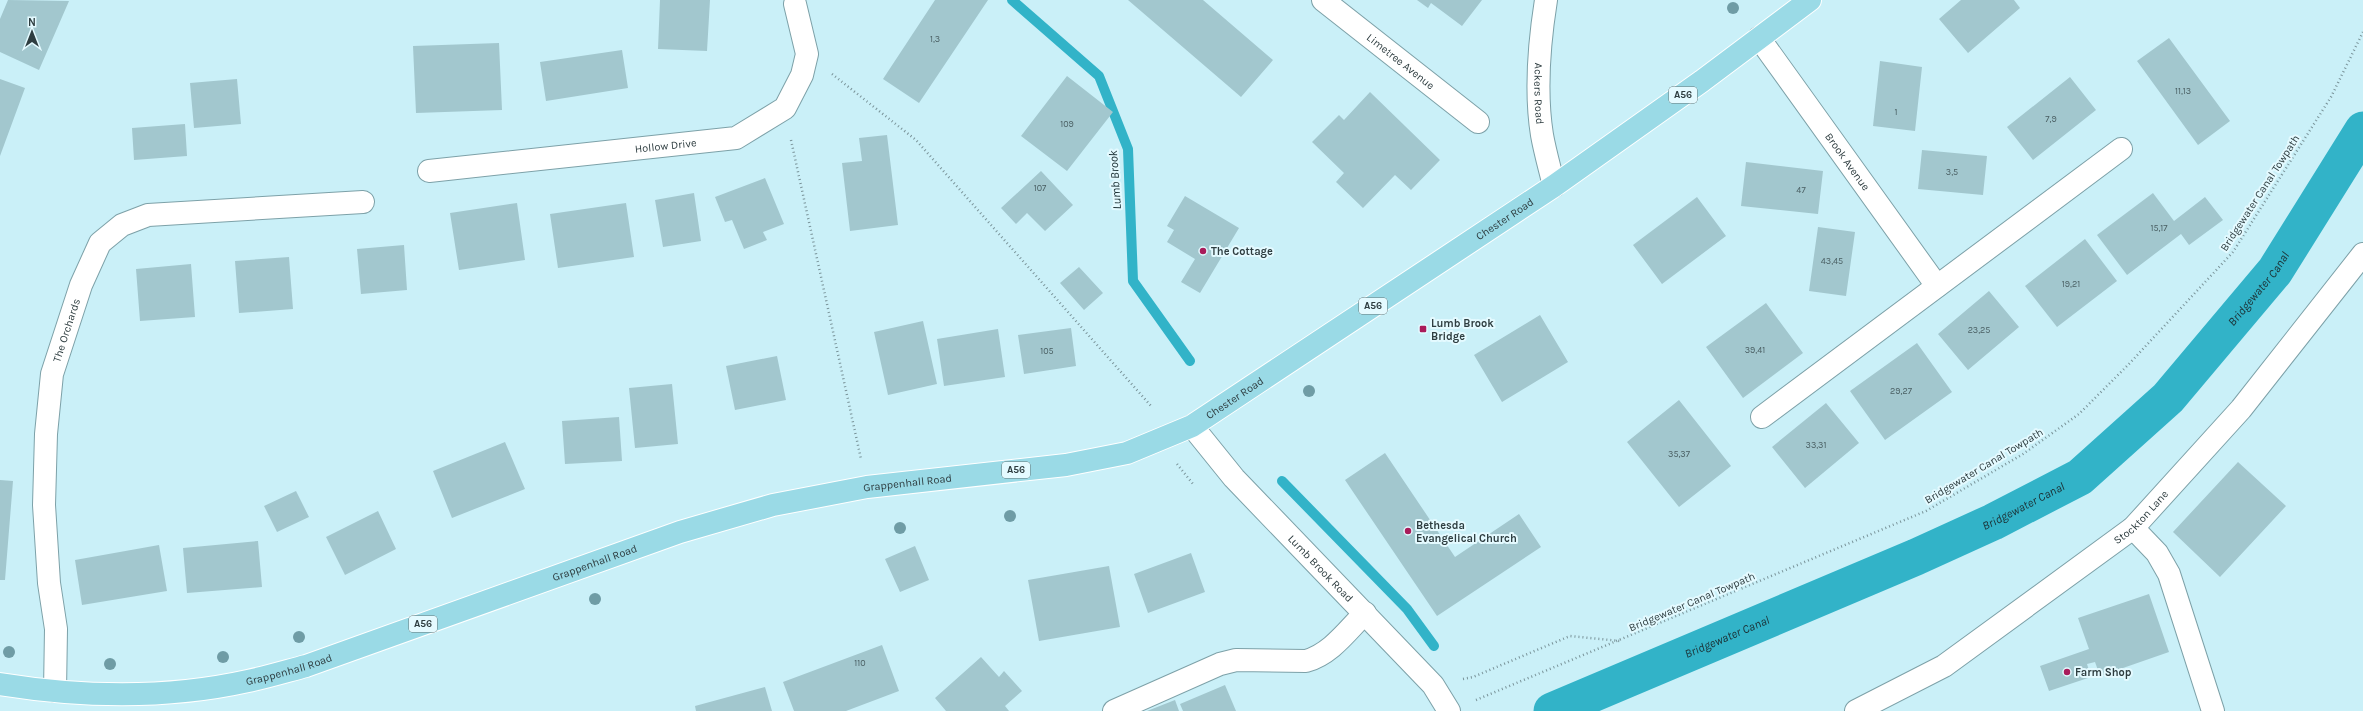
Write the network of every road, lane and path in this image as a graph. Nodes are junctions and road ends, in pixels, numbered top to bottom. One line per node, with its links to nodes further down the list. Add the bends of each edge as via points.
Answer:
1 (1324, 0): 9 (street, Limetree Avenue)
2 (1546, 0): 12 (street, Ackers Road, via 1540,43 1539,105 1542,135)
3 (1810, 0): 6 (main road, Chester Road / A56)
4 (797, 1): 7 (street)
5 (2363, 32): 24 (path, Bridgewater Canal Towpath, via 2331,97 2233,252 2079,414 2023,454 1926,511)
6 (1759, 38): 12 (main road, Chester Road / A56); 15 (street, Brook Avenue)
7 (806, 54): 8 (street, via 802,75); 16 (path, via 916,140)
8 (785, 108): 11 (street, Hollow Drive, via 736,138); 21 (path)
9 (1478, 122)
10 (2121, 149): 15 (street)
11 (429, 171)
12 (1554, 186): 18 (main road, Chester Road / A56)
13 (363, 202): 27 (street, The Orchards, via 148,215 122,225 100,243 81,285 52,374 44,505 49,583 56,629)
14 (2363, 254): 22 (street, Stockton Lane, via 2241,409)
15 (1937, 286): 17 (street)
16 (1151, 406)
17 (1762, 417)
18 (1192, 426): 21 (main road, Grappenhall Road / A56, via 1126,453 1066,465); 23 (street, Lumb Brook Road, via 1234,478)
19 (1174, 460): 20 (path)
20 (1193, 484)
21 (867, 486): 27 (main road, Grappenhall Road / A56, via 773,504 680,532 306,666 247,681 190,690 124,695)
22 (2133, 528): 31 (street, Stockton Lane, via 1944,666); 32 (street, via 2157,553 2169,574)
23 (1365, 613): 29 (street, via 1328,651 1316,658 1306,661 1236,660); 30 (street, Lumb Brook Road, via 1433,685)
24 (1620, 641): 25 (path, via 1570,636); 28 (path, Bridgewater Canal Towpath)
25 (1473, 677)
26 (0, 684): 27 (main road, Grappenhall Road / A56)
27 (55, 691)
28 (1474, 701)
29 (1114, 711)
30 (1449, 711)
31 (1856, 711)
32 (2213, 711)

